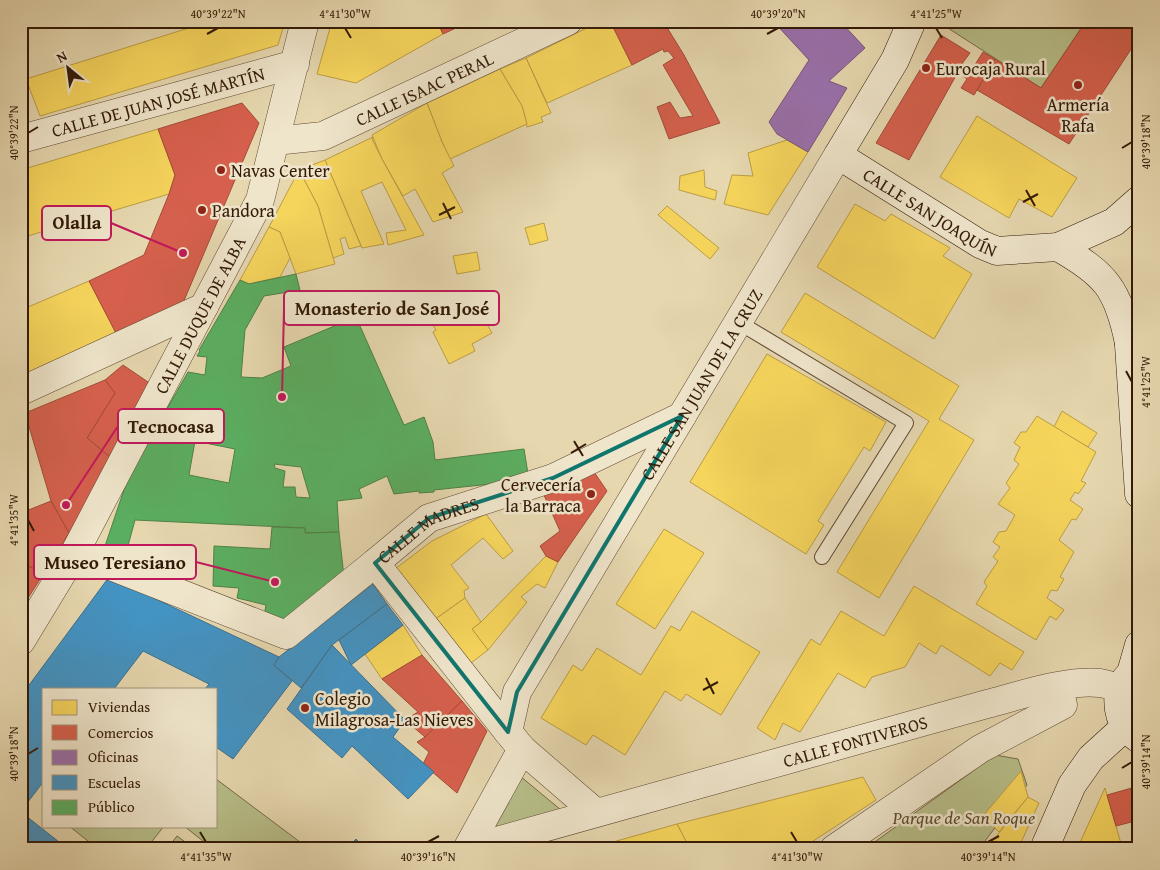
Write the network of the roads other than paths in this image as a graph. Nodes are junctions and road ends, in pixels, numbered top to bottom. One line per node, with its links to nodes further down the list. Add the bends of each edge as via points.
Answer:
1 (305, 21): 4 (street, CALLE DUQUE DE ALBA)
2 (568, 21): 6 (street, CALLE ISAAC PERAL, via 323,136)
3 (912, 21): 7 (street, CALLE SAN JUAN DE LA CRUZ, via 895,60)
4 (295, 64): 5 (street, CALLE DE JUAN JOSÉ MARTÍN); 6 (street, CALLE DUQUE DE ALBA)
5 (23, 134)
6 (275, 141): 10 (street, CALLE DUQUE DE ALBA, via 260,200)
7 (838, 155): 9 (street, CALLE SAN JOAQUÍN, via 980,244 997,251); 12 (street, CALLE SAN JUAN DE LA CRUZ)
8 (1139, 200): 9 (street, CALLE SAN JOAQUÍN, via 1114,222)
9 (1058, 247): 13 (street, via 1094,269 1108,285 1123,314)
10 (204, 307): 14 (street); 17 (street, CALLE DUQUE DE ALBA)
11 (1139, 313): 13 (street)
12 (738, 322): 15 (street, CALLE SAN JUAN DE LA CRUZ); 18 (lane, via 906,423)
13 (1129, 345): 16 (street)
14 (21, 391)
15 (682, 416): 19 (street, CALLE MADRES, via 553,478 429,518); 25 (street, CALLE SAN JUAN DE LA CRUZ, via 517,692)
16 (1139, 494)
17 (75, 552): 19 (street, via 286,635); 20 (street, CALLE DUQUE DE ALBA)
18 (822, 557)
19 (375, 563): 25 (street, CALLE MADRES)
20 (21, 641)
21 (1139, 645): 22 (street)
22 (1130, 677): 23 (street, CALLE FONTIVEROS); 24 (street, via 1118,708)
23 (1059, 687): 26 (street, CALLE FONTIVEROS); 28 (street, via 1063,704 980,749)
24 (1132, 733): 29 (street, via 1091,758 1072,785)
25 (515, 740): 26 (street); 27 (street, CALLE SAN JUAN DE LA CRUZ)
26 (595, 812): 27 (street, CALLE SAN JUAN DE LA CRUZ)
27 (468, 849)
28 (834, 849)
29 (1044, 849)

